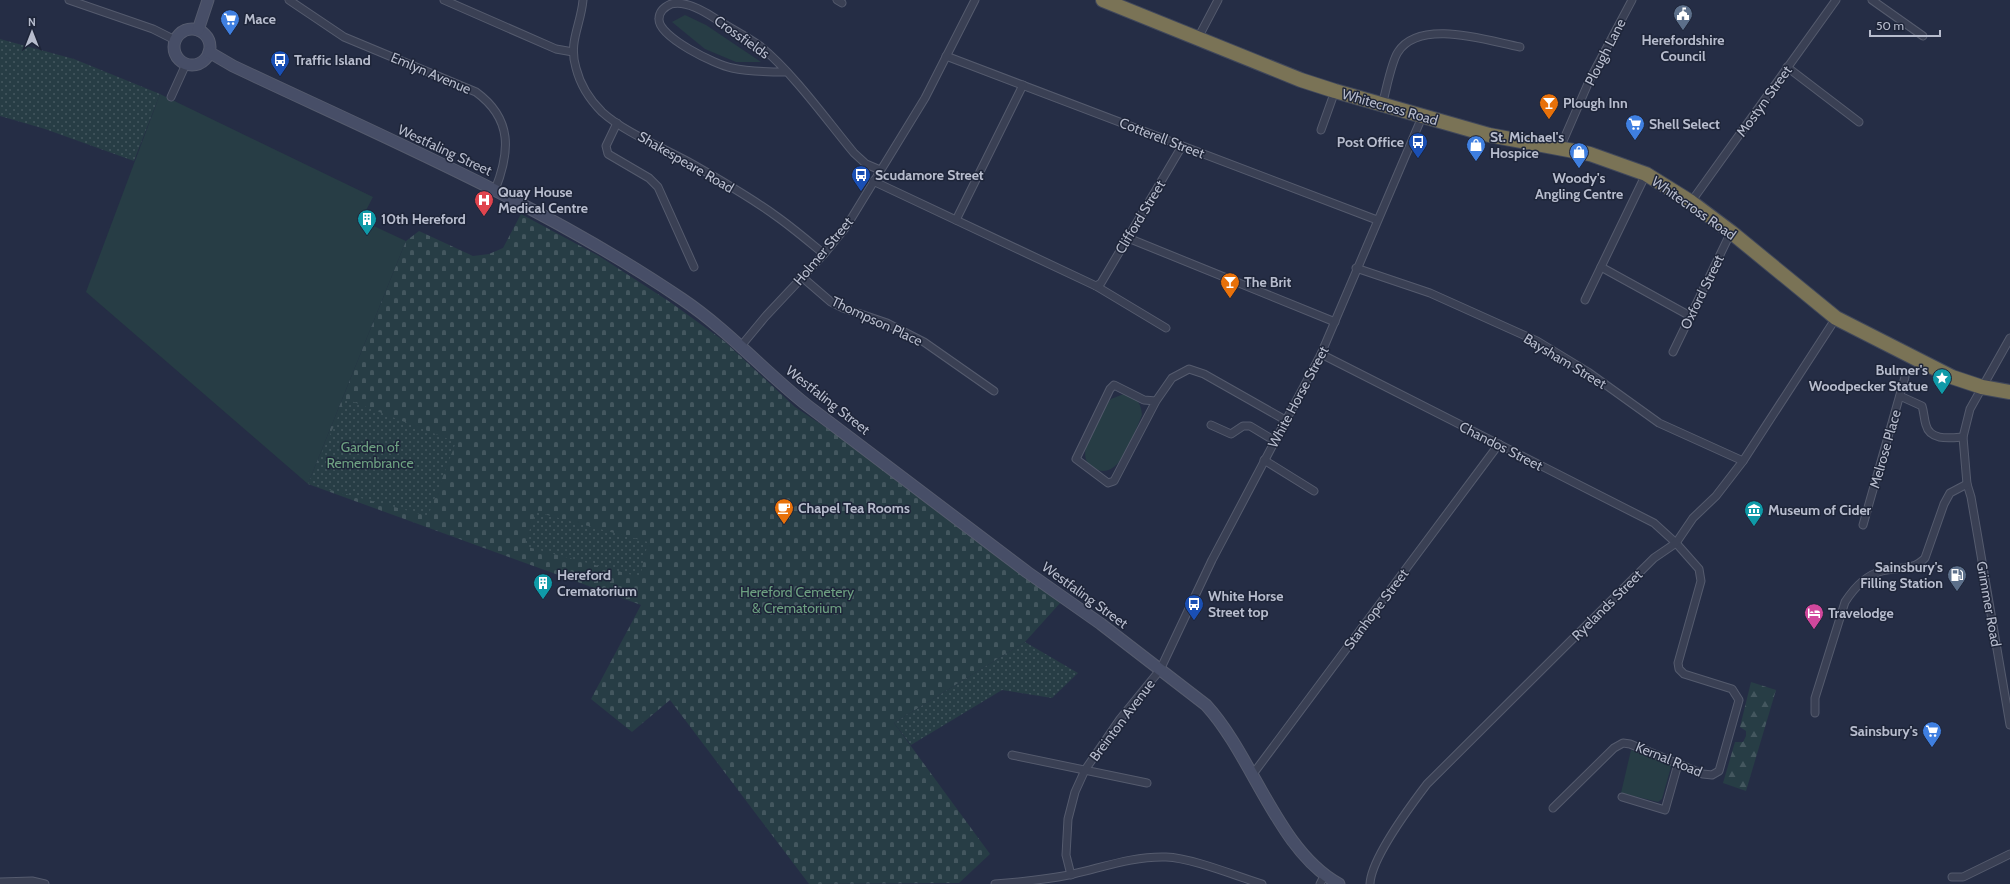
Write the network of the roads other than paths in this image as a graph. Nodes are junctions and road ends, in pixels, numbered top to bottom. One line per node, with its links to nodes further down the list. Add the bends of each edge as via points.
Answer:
1 (69, 0): 15 (street, via 153,29)
2 (208, 0): 12 (street)
3 (289, 0): 36 (street, Emlyn Avenue, via 344,37 476,92 486,99 500,117 506,136 506,156)
4 (444, 0): 18 (street, via 556,49)
5 (583, 0): 18 (street, Shakespeare Road, via 574,33)
6 (975, 0): 19 (street, Holmer Street)
7 (1103, 0): 14 (highway, Whitecross Road)
8 (1218, 0): 14 (street)
9 (1632, 0): 32 (street, Plough Lane, via 1590,79)
10 (1836, 0): 21 (street, Mostyn Street)
11 (1872, 0): 13 (street)
12 (198, 30): 15 (street, via 183,31); 17 (street, via 208,39)
13 (1924, 36)
14 (1198, 38): 24 (highway, Whitecross Road, via 1301,80)
15 (175, 40): 20 (street, via 176,55)
16 (1520, 47): 26 (street, via 1454,33 1407,41 1397,53)
17 (209, 52): 20 (street, via 202,62); 36 (street, Westfaling Street, via 233,66)
18 (573, 52): 29 (street, Shakespeare Road, via 579,80 602,112)
19 (946, 56): 23 (street, Cotterell Street); 33 (street, Holmer Street, via 925,98)
20 (186, 64): 25 (street)
21 (1787, 67): 28 (street); 37 (street, Mostyn Street)
22 (786, 72): 22 (street, Crossfields, via 754,72 730,68 705,58 661,28 658,20 660,12 674,3 690,5 706,12 759,46); 33 (street, Crossfields, via 854,153 866,164)
23 (1023, 85): 31 (street, Cotterell Street); 38 (street)
24 (1335, 91): 26 (highway, Whitecross Road); 30 (street)
25 (171, 97)
26 (1382, 105): 27 (highway, Whitecross Road)
27 (1422, 117): 32 (highway, Whitecross Road, via 1489,135); 39 (street, White Horse Street)
28 (1859, 122)
29 (617, 123): 42 (street, Shakespeare Road, via 694,165 761,206); 43 (street, via 606,146 608,154 649,178 658,187)
30 (1321, 130)
31 (1182, 146): 39 (street, Cotterell Street); 41 (street, Clifford Street)
32 (1560, 148): 34 (highway, Whitecross Road, via 1590,154)
33 (880, 170): 35 (street, Holmer Street)
34 (1646, 174): 37 (highway, Whitecross Road); 44 (street)
35 (873, 182): 38 (street); 42 (street, Holmer Street, via 846,227)
36 (495, 190): 54 (street, Westfaling Street, via 652,279)
37 (1691, 202): 40 (highway, Whitecross Road)
38 (956, 220): 47 (street)
39 (1377, 220): 45 (street, White Horse Street)
40 (1731, 232): 49 (street, Oxford Street); 50 (highway, Whitecross Road)
41 (1128, 238): 47 (street, Clifford Street); 51 (street)
42 (824, 254): 46 (street, Holmer Street)
43 (694, 267)
44 (1601, 267): 48 (street); 49 (street)
45 (1356, 268): 51 (street, White Horse Street); 69 (street, Baysham Street, via 1430,293 1537,341 1588,372 1659,423)
46 (802, 277): 54 (street, Holmer Street); 59 (street, Thompson Place, via 831,302 887,323 924,342)
47 (1096, 286): 52 (street)
48 (1585, 300)
49 (1690, 316): 55 (street, Oxford Street)
50 (1836, 318): 58 (highway, Whitecross Road, via 1952,377); 69 (street, Ryelands Street)
51 (1335, 322): 56 (street, White Horse Street)
52 (1166, 328)
53 (2010, 338): 58 (street, Grimmer Road)
54 (741, 346): 74 (street, Westfaling Street, via 808,406)
55 (1673, 352)
56 (1321, 354): 63 (street, White Horse Street); 67 (street, Chandos Street)
57 (1905, 376): 61 (street, Melrose Place)
58 (1982, 387): 60 (highway, Whitecross Road); 65 (street, Grimmer Road, via 1970,409)
59 (994, 391)
60 (2010, 392)
61 (1900, 396): 65 (street, Melrose Place, via 1922,406 1926,427 1932,434 1947,439); 72 (street, Melrose Place)
62 (1156, 401): 62 (street, via 1111,483 1076,459 1114,385 1144,400); 63 (street, via 1172,378 1189,369 1204,374)
63 (1286, 421): 66 (street, White Horse Street)
64 (1211, 425): 66 (street, via 1231,434 1243,426 1250,426)
65 (1963, 437): 70 (street, Grimmer Road)
66 (1275, 441): 68 (street, White Horse Street)
67 (1499, 444): 73 (street, Chandos Street, via 1654,523); 80 (street, Stanhope Street)
68 (1264, 460): 71 (street); 74 (street, White Horse Street, via 1212,560)
69 (1743, 461): 73 (street, Ryelands Street, via 1716,496 1693,518)
70 (1968, 484): 75 (street, via 1950,493 1925,558 1920,564 1911,568 1873,574 1852,591 1845,602 1815,698); 76 (street, Grimmer Road)
71 (1314, 492)
72 (1863, 525)
73 (1676, 543): 78 (street, Kernal Road, via 1699,569 1701,575 1678,662 1679,669 1684,674 1732,689 1739,700 1719,771 1712,775 1703,774); 93 (street, Ryelands Street, via 1654,558 1427,784 1399,822 1376,863)
74 (1160, 670): 79 (street, Breinton Avenue, via 1120,719); 80 (street, Westfaling Street, via 1206,705 1219,720)
75 (1815, 713)
76 (2010, 725)
77 (1012, 755): 79 (street, Breinton Avenue)
78 (1678, 764): 82 (street, via 1665,810); 83 (street, Kernal Road, via 1623,743 1614,748)
79 (1085, 770): 81 (street, Breinton Avenue); 85 (street, Breinton Avenue, via 1075,792 1068,820 1066,855)
80 (1252, 774): 87 (street, Westfaling Street, via 1287,833)
81 (1147, 783)
82 (1622, 797)
83 (1552, 808)
84 (2010, 854): 86 (street, via 1962,877)
85 (1071, 875): 90 (street); 91 (street, via 1142,858 1167,857)
86 (1952, 877)
87 (1322, 880): 92 (street, Westfaling Street)
88 (0, 882): 89 (street, via 32,881)
89 (45, 884)
90 (995, 884)
91 (1262, 884)
92 (1338, 884)
93 (1370, 884)

